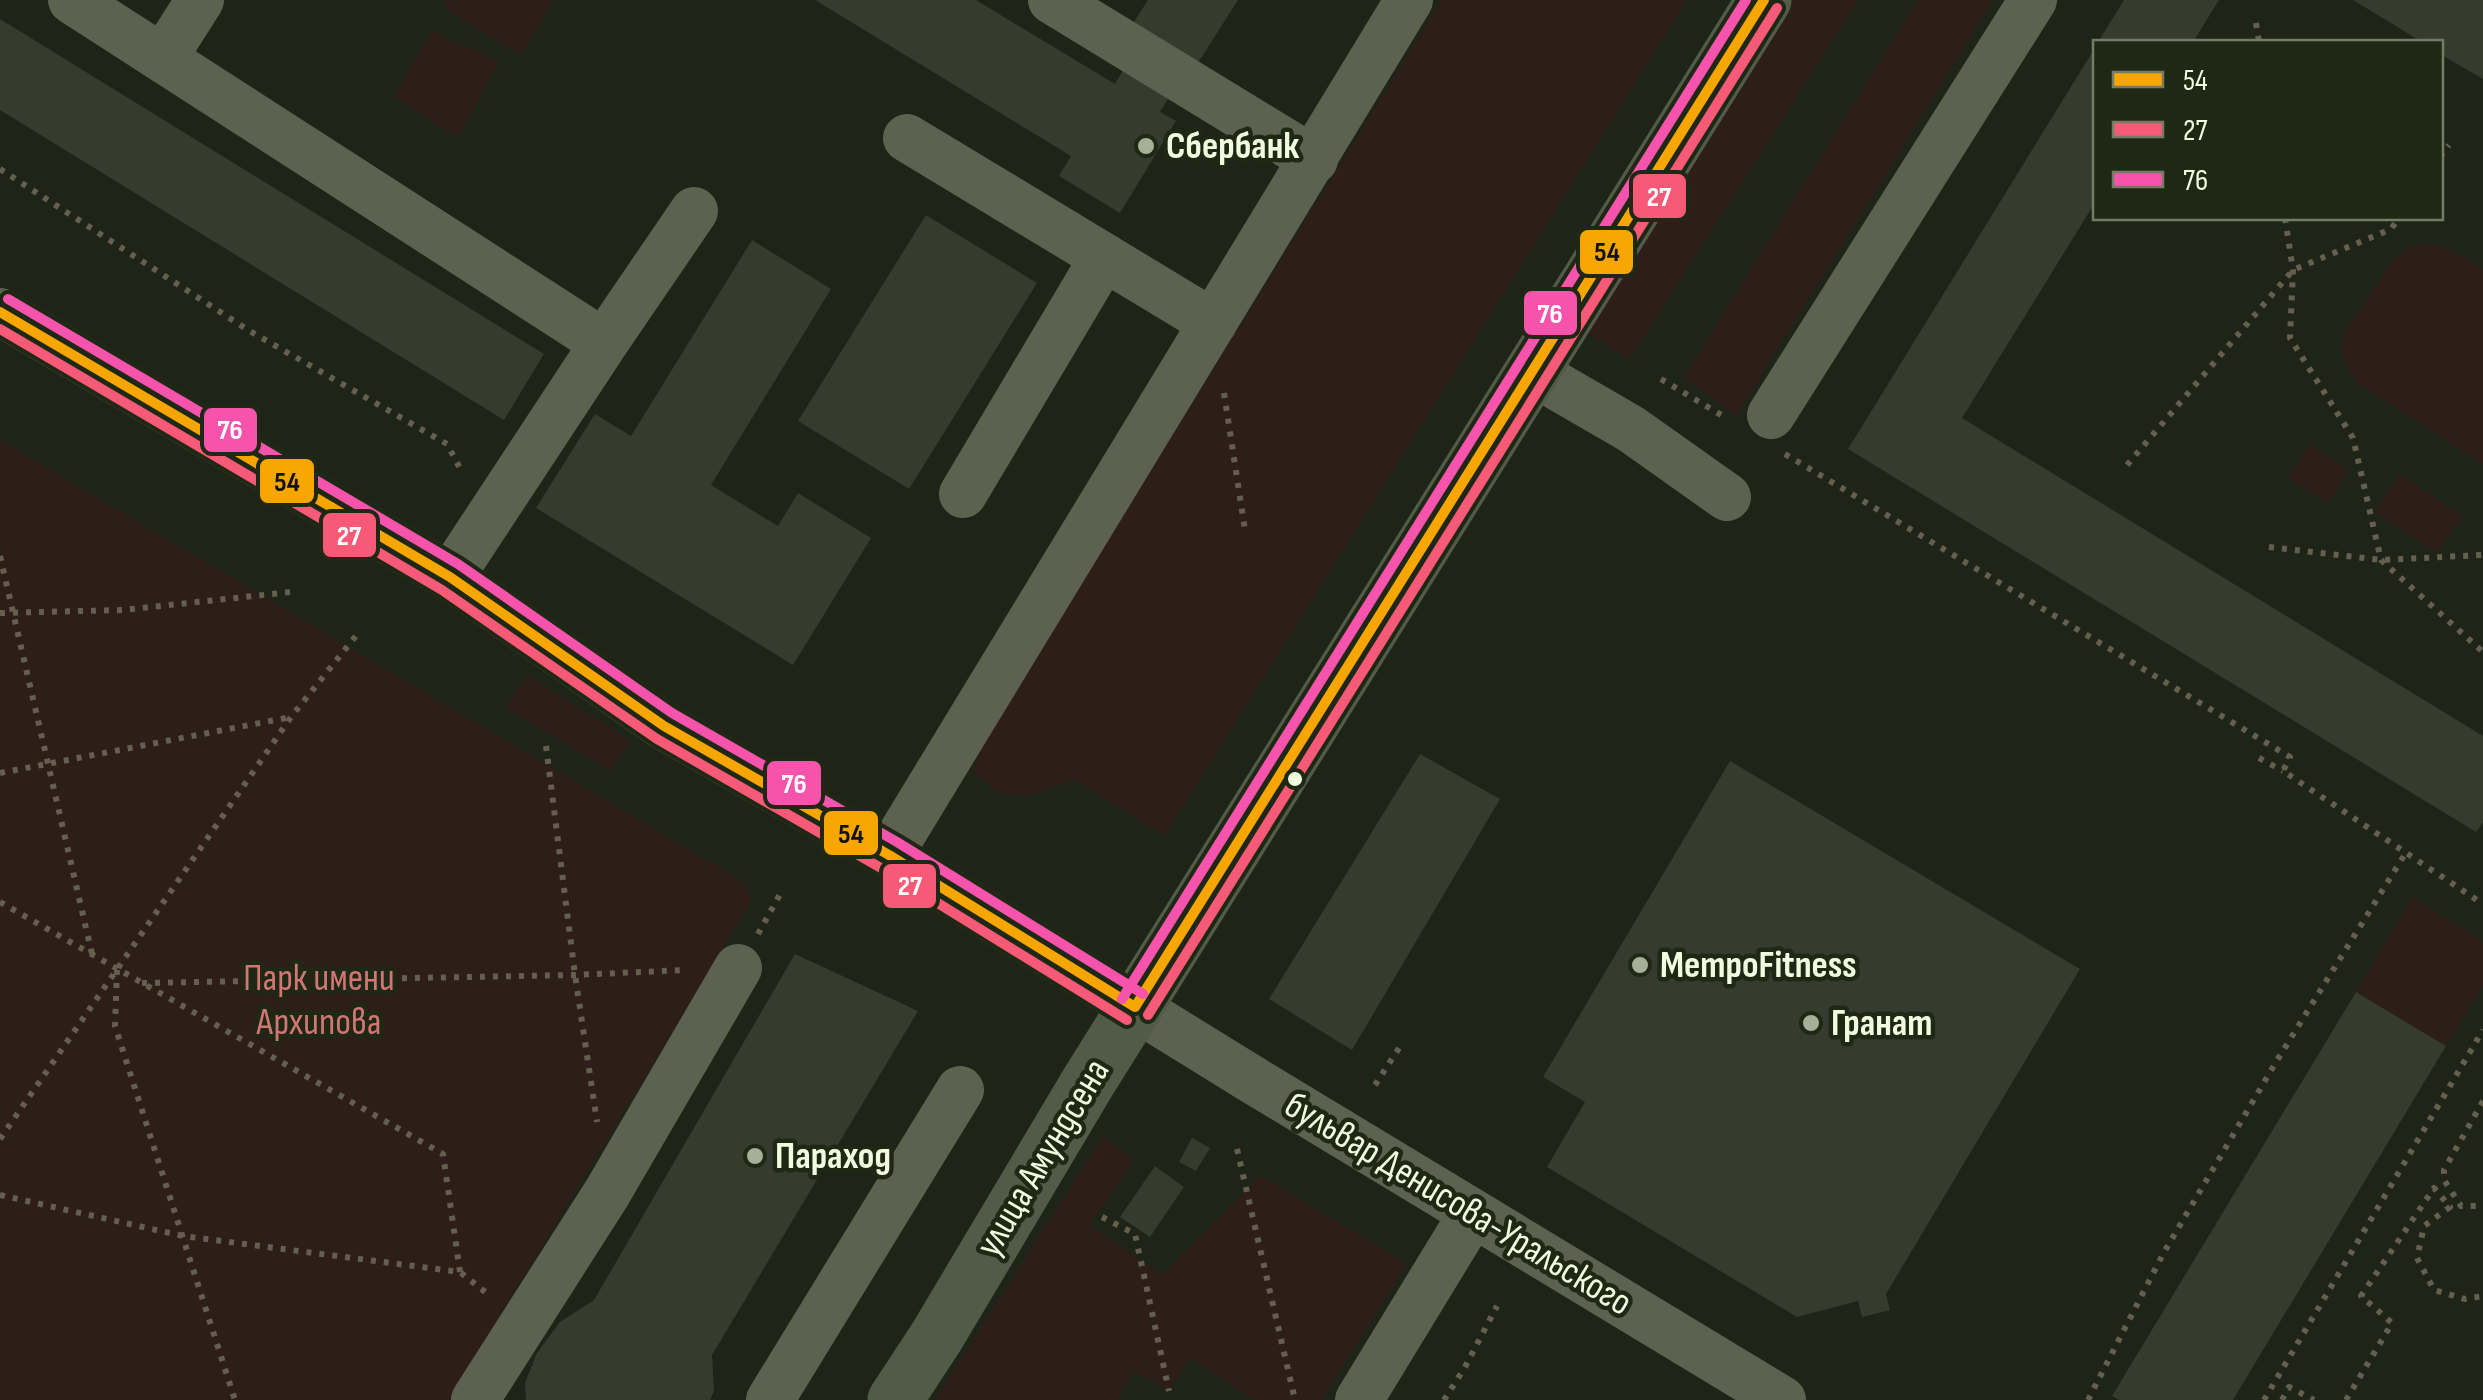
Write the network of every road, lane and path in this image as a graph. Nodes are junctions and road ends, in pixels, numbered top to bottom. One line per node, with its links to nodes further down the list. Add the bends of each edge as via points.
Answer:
1 (72, 0): 9 (street)
2 (200, 0): 9 (street)
3 (1409, 0): 13 (street)
4 (1764, 0): 23 (main road, улица Амундсена)
5 (2034, 0): 25 (street)
6 (1070, 4): 13 (street)
7 (2256, 23): 8 (path)
8 (2259, 40)
9 (163, 58): 22 (street)
10 (907, 138): 18 (street)
11 (2448, 145): 12 (path)
12 (2443, 152)
13 (1314, 160): 21 (street)
14 (0, 169): 29 (path, via 248,330 447,444)
15 (694, 211): 22 (street)
16 (2284, 220): 19 (path)
17 (2398, 220): 19 (path, via 2391,229)
18 (1104, 257): 21 (street); 27 (street)
19 (2293, 270): 26 (path); 34 (path, via 2290,338 2353,438)
20 (0, 312): 35 (street, бульвар Денисова-Уральского)
21 (1214, 322): 30 (path); 48 (street)
22 (604, 342): 29 (street)
23 (1531, 371): 28 (street, via 1631,429); 56 (main road, улица Амундсена)
24 (1661, 379): 25 (path)
25 (1760, 429): 45 (path, via 2290,757)
26 (2127, 465)
27 (963, 494)
28 (1726, 497)
29 (488, 519): 35 (street)
30 (1245, 530)
31 (2269, 547): 34 (path)
32 (2483, 555): 34 (path)
33 (0, 556): 37 (path)
34 (2381, 560): 40 (path)
35 (450, 577): 48 (street, бульвар Денисова-Уральского, via 664,726)
36 (290, 592): 37 (path, via 123,610)
37 (14, 612): 38 (path); 44 (path)
38 (0, 613)
39 (359, 632): 41 (path)
40 (2483, 652)
41 (291, 717): 44 (path); 53 (path)
42 (546, 746): 54 (path)
43 (2259, 758): 45 (path)
44 (49, 765): 46 (path); 51 (path)
45 (2283, 771): 47 (path)
46 (0, 774)
47 (2405, 854): 50 (path); 81 (path, via 2164,1254)
48 (889, 855): 56 (street, бульвар Денисова-Уральского)
49 (0, 902): 51 (path)
50 (2483, 904)
51 (92, 955): 53 (path)
52 (720, 969): 54 (path); 64 (street)
53 (117, 970): 55 (path); 62 (path); 69 (path, via 115,1026)
54 (575, 975): 55 (path); 64 (path)
55 (142, 983): 69 (path, via 443,1154 460,1272)
56 (1135, 1007): 67 (street, бульвар Денисова-Уральского); 76 (main road, улица Амундсена)
57 (2483, 1030): 82 (path)
58 (1401, 1044): 59 (path)
59 (1375, 1086)
60 (960, 1090): 75 (street)
61 (2483, 1102): 66 (path, via 2444,1180 2462,1206)
62 (0, 1139)
63 (1237, 1149): 77 (path)
64 (608, 1193): 74 (street)
65 (0, 1195): 69 (path)
66 (2483, 1206)
67 (1473, 1213): 78 (street); 80 (street, бульвар Денисова-Уральского)
68 (1102, 1216): 72 (path, via 1134,1234)
69 (182, 1236): 73 (path)
70 (2483, 1296): 85 (path, via 2465,1299 2434,1290 2417,1258 2424,1226 2450,1208 2434,1188 2361,1296 2392,1323)
71 (1497, 1306): 79 (path)
72 (1169, 1392)
73 (235, 1400)
74 (475, 1400)
75 (770, 1400)
76 (895, 1400)
77 (1296, 1400)
78 (1359, 1400)
79 (1444, 1400)
80 (1782, 1400)
81 (2088, 1400)
82 (2264, 1400)
83 (2282, 1400): 84 (path, via 2289,1387)
84 (2314, 1400)
85 (2346, 1400)

